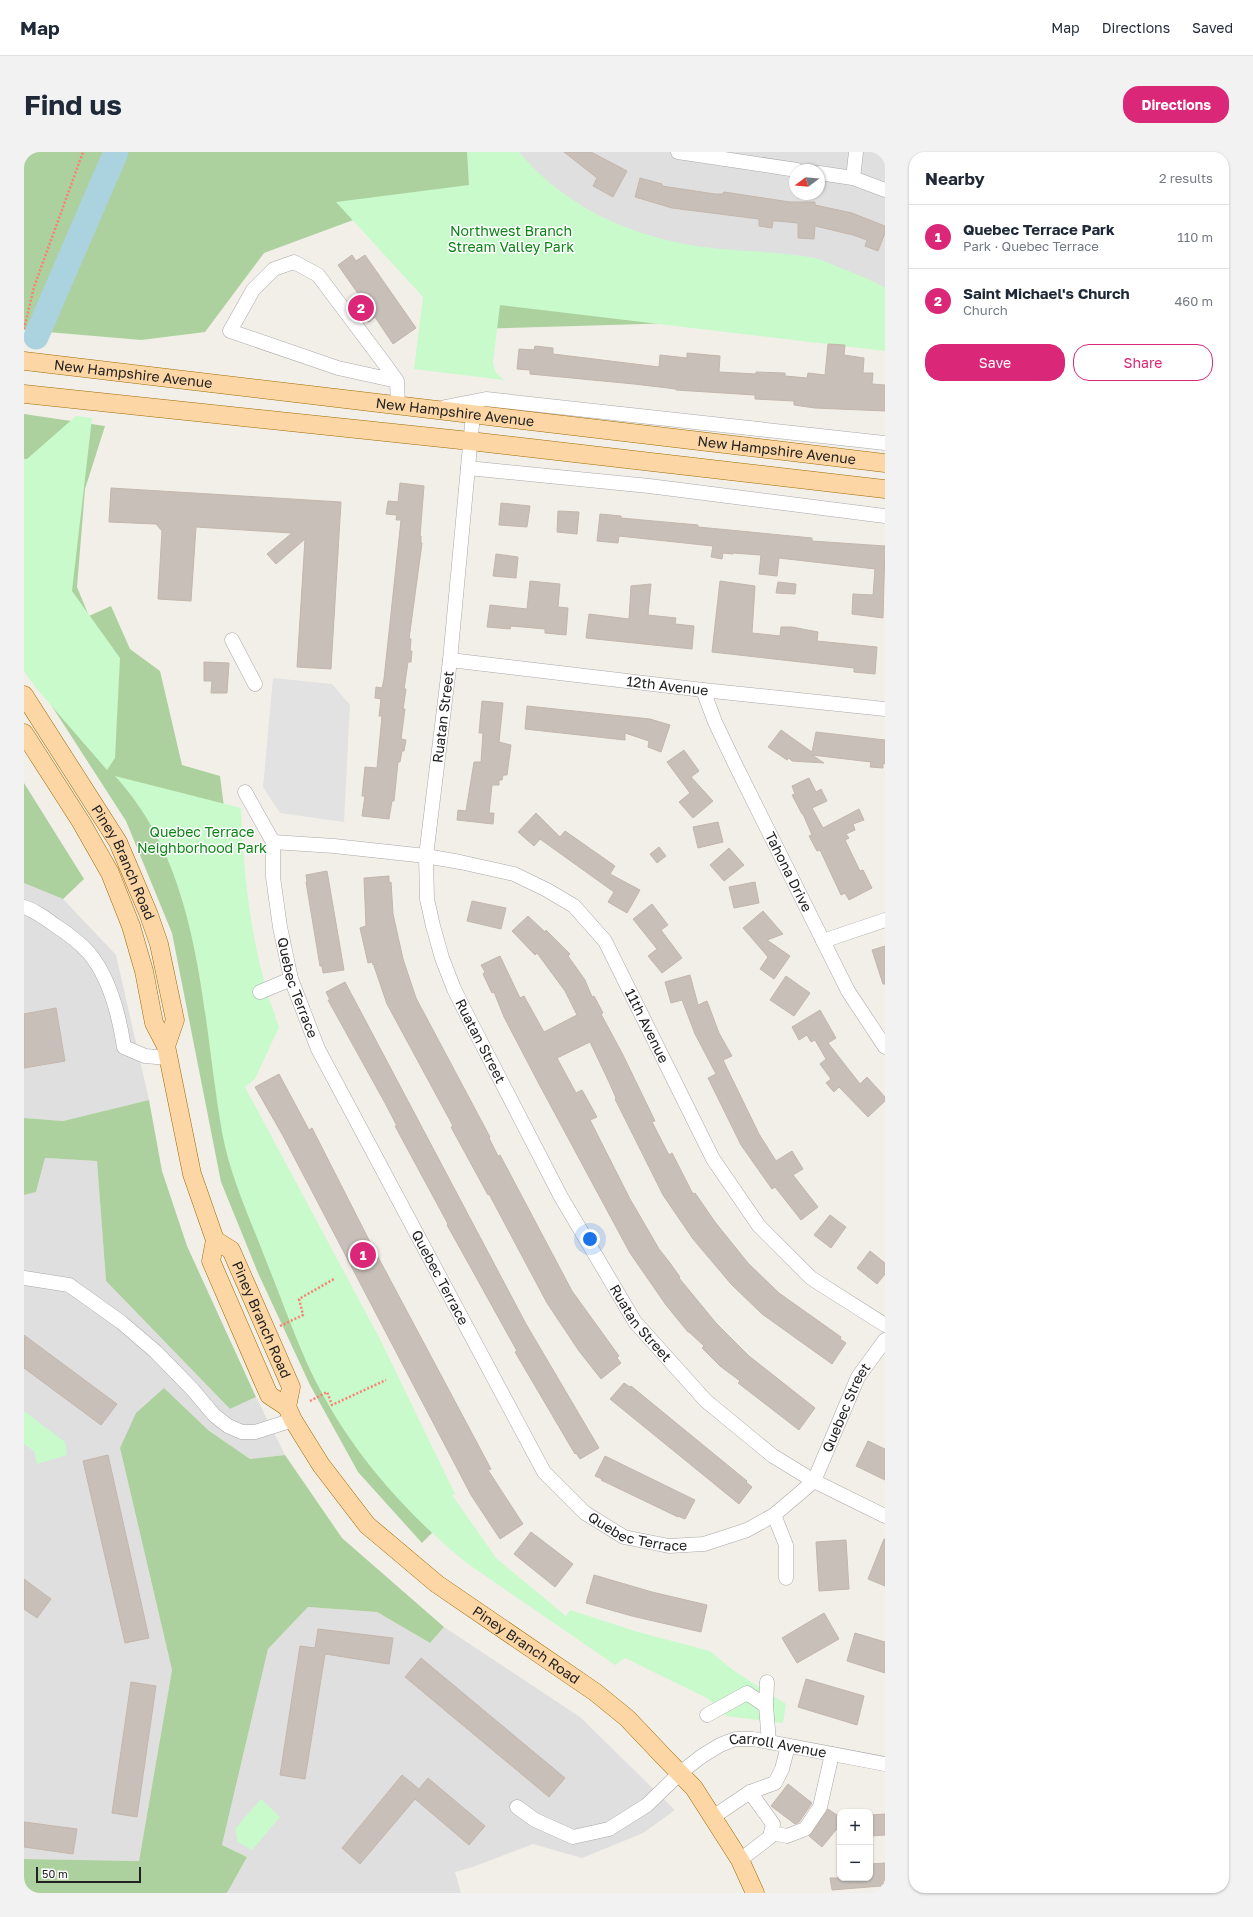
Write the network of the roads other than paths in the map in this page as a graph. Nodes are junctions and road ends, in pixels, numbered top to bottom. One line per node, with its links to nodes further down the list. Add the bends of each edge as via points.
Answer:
1 (678, 152): 3 (street)
2 (856, 152): 5 (street)
3 (789, 169)
4 (825, 174): 5 (street)
5 (853, 178): 6 (street)
6 (885, 190)
7 (379, 356): 9 (street); 9 (street, via 318,275 294,262 274,269 253,290 230,331 338,368); 10 (street)
8 (24, 361): 12 (main road, New Hampshire Avenue)
9 (364, 372): 10 (street)
10 (397, 381): 12 (street)
11 (24, 394): 15 (main road, New Hampshire Avenue)
12 (398, 405): 13 (main road, New Hampshire Avenue)
13 (435, 410): 14 (main road, New Hampshire Avenue); 16 (street, via 486,399)
14 (473, 414): 15 (street, Ruatan Street); 17 (main road, New Hampshire Avenue)
15 (470, 441): 18 (street, Ruatan Street); 19 (main road, New Hampshire Avenue)
16 (885, 443)
17 (885, 463)
18 (468, 468): 20 (street, via 649,486); 22 (street, Ruatan Street)
19 (885, 489)
20 (885, 516)
21 (232, 640): 23 (street)
22 (450, 660): 24 (street, 12th Avenue); 30 (street, Ruatan Street)
23 (254, 684)
24 (703, 690): 26 (street, 12th Avenue); 33 (street, Tahona Drive, via 736,766)
25 (24, 695): 37 (main road, Piney Branch Road, via 118,842 149,915 159,944 175,1020)
26 (885, 709)
27 (24, 733): 37 (main road, Piney Branch Road, via 110,873 131,926 142,963 154,1022)
28 (246, 792): 29 (street)
29 (273, 842): 30 (street, 11th Avenue); 34 (street, Quebec Terrace, via 273,877)
30 (426, 856): 39 (street, 11th Avenue, via 514,874 574,906 605,941 713,1159 759,1226 811,1278); 42 (street, Ruatan Street, via 427,899 442,958 454,989 561,1197 635,1322 706,1401 773,1456)
31 (24, 907): 37 (street, via 36,911 88,952 103,974 118,1017 124,1047 145,1056)
32 (885, 920): 33 (street)
33 (823, 941): 36 (street, Tahona Drive, via 848,991)
34 (291, 979): 35 (street); 43 (street, Quebec Terrace, via 318,1049 544,1472 585,1513 624,1537 669,1546 704,1544 747,1530)
35 (260, 992)
36 (885, 1047)
37 (167, 1052): 41 (main road, Piney Branch Road, via 192,1174 215,1240 211,1260 269,1395)
38 (24, 1278): 41 (street, via 69,1285 121,1322 156,1352 214,1415 228,1426 242,1432 255,1432)
39 (885, 1325)
40 (885, 1340): 42 (street, Quebec Street, via 858,1377)
41 (290, 1414): 53 (main road, Piney Branch Road, via 321,1465 367,1525 437,1584 594,1692 627,1718)
42 (814, 1480): 43 (street, Quebec Terrace); 44 (street, Ruatan Street)
43 (774, 1515): 45 (street, via 786,1545)
44 (885, 1516)
45 (786, 1578)
46 (767, 1682): 47 (street)
47 (766, 1706): 48 (street, via 747,1693); 49 (street)
48 (706, 1715)
49 (769, 1742): 50 (street, Carroll Avenue); 53 (street, Carroll Avenue, via 735,1739 708,1752)
50 (788, 1746): 51 (street, Carroll Avenue); 54 (street, via 775,1783)
51 (832, 1754): 52 (street, Carroll Avenue); 57 (street, via 820,1807 805,1829 787,1836)
52 (885, 1764)
53 (680, 1773): 55 (street, Carroll Avenue, via 647,1805 609,1829 573,1837 535,1820); 56 (main road, Piney Branch Road, via 694,1788)
54 (750, 1792): 56 (street); 57 (street, via 773,1824)
55 (517, 1807)
56 (713, 1817): 58 (main road, Piney Branch Road)
57 (771, 1833): 58 (street, via 770,1837)
58 (740, 1860): 59 (main road, Piney Branch Road)
59 (755, 1893)

